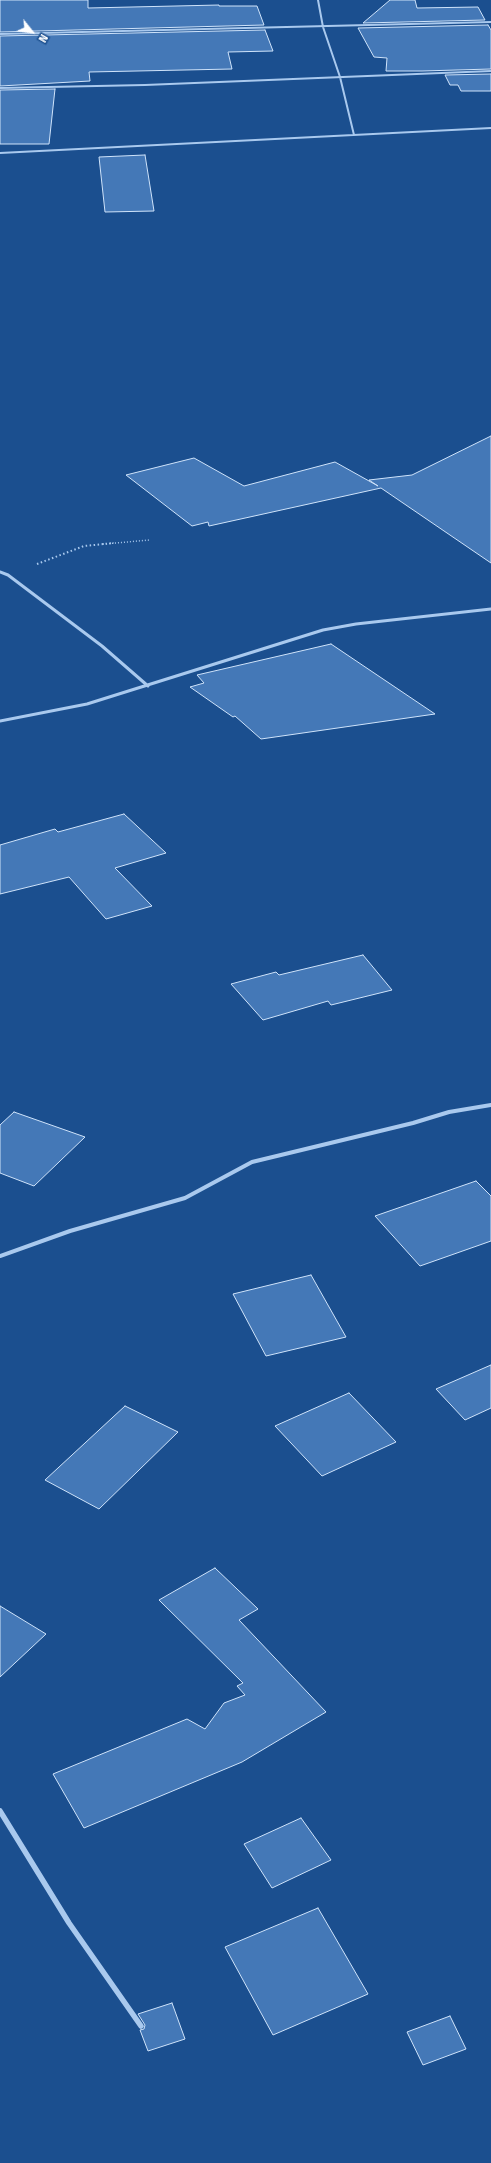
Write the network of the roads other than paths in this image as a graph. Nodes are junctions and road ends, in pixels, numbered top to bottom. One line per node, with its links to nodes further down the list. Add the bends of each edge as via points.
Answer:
1 (318, 0): 3 (street)
2 (491, 22): 3 (street)
3 (323, 27): 4 (street); 6 (street)
4 (0, 34)
5 (491, 71): 6 (street)
6 (340, 77): 7 (street); 9 (street)
7 (0, 88)
8 (491, 128): 9 (street)
9 (354, 135): 10 (street)
10 (0, 153)
11 (0, 572): 13 (street, via 8,575 102,646)
12 (491, 608): 13 (street, via 323,630)
13 (148, 686): 14 (street, via 87,704)
14 (0, 721)
15 (491, 1105): 16 (street, via 449,1112 252,1162 185,1198 70,1231)
16 (0, 1256)
17 (0, 1812): 18 (street, via 69,1923)
18 (140, 2026)

